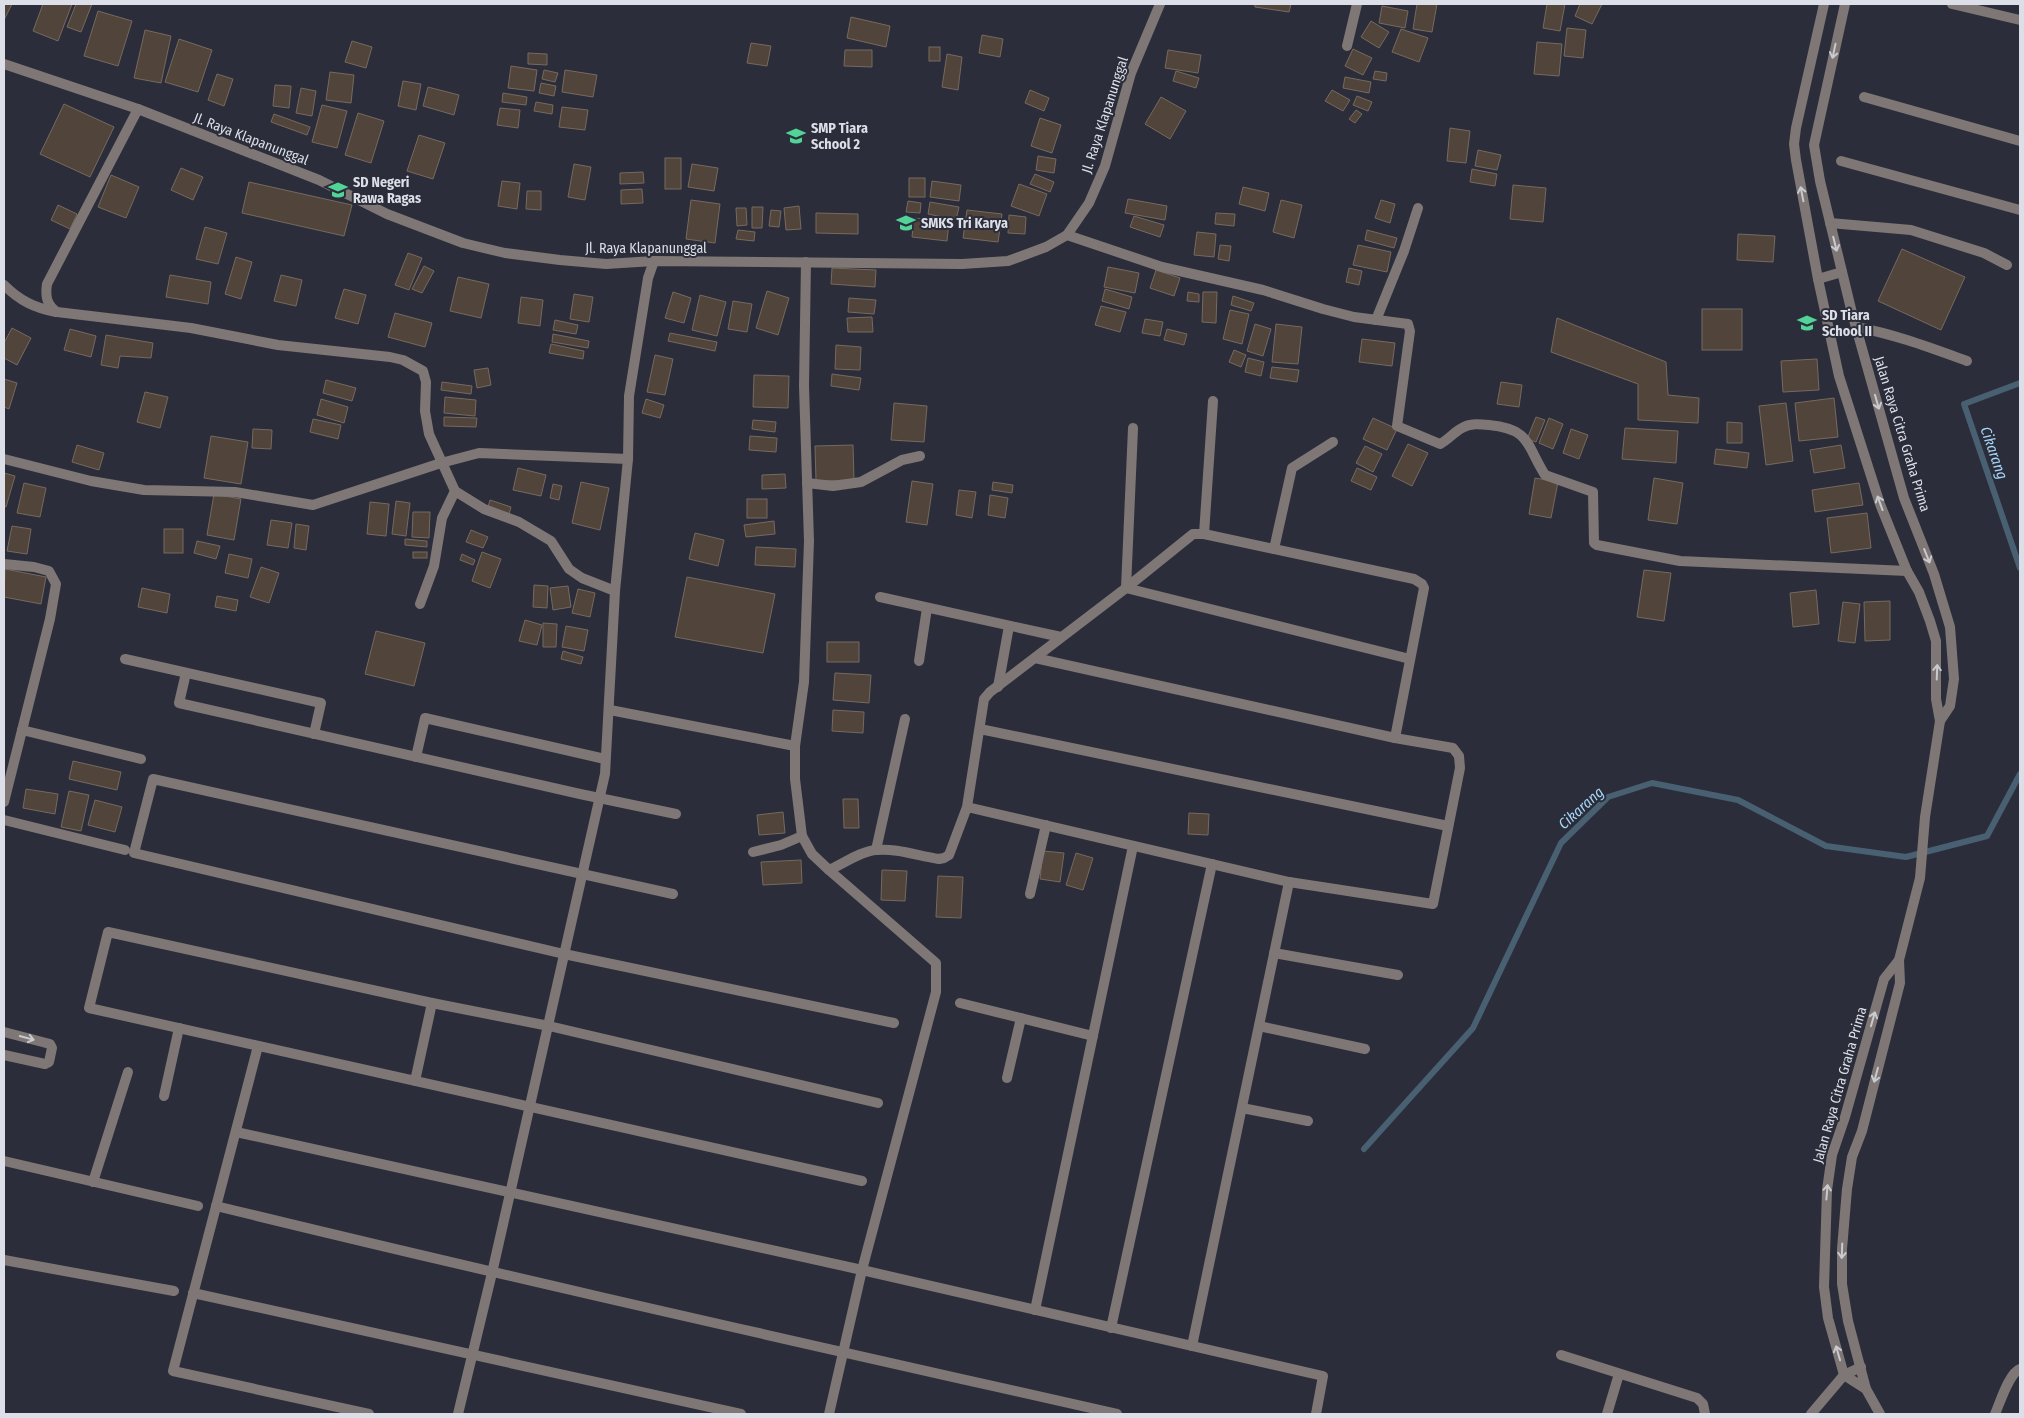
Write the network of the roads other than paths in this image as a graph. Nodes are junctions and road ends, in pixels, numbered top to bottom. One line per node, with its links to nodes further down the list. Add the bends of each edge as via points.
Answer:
1 (1160, 4): 16 (street, Jl. Raya Klapanunggal, via 1131,73 1105,166 1089,203)
2 (1357, 4): 7 (street)
3 (1824, 4): 21 (street, Jalan Raya Citra Graha Prima, one-way to 3, via 1794,144)
4 (1845, 4): 15 (street, Jalan Raya Citra Graha Prima, one-way to 15, via 1814,145)
5 (1952, 4): 6 (street)
6 (2020, 20)
7 (1347, 46)
8 (4, 64): 10 (street, Jl. Raya Klapanunggal)
9 (1864, 97): 11 (street)
10 (138, 109): 17 (street, Jl. Raya Klapanunggal, via 319,180 387,214 462,243 505,253 560,260 606,264); 23 (street, via 47,284 49,306)
11 (2020, 141)
12 (1841, 161): 14 (street)
13 (1418, 208): 24 (street)
14 (2020, 210)
15 (1830, 223): 19 (street, via 1911,230 1984,253); 20 (street, Jalan Raya Citra Graha Prima, one-way to 20)
16 (1067, 235): 18 (street, Jl. Raya Klapanunggal, via 1046,247 1008,261 962,264); 24 (street, via 1179,272)
17 (654, 261): 18 (street, Jl. Raya Klapanunggal); 32 (street, via 648,278 629,396)
18 (806, 262): 34 (street, via 804,386)
19 (2007, 266)
20 (1842, 272): 21 (street); 25 (street, Jalan Raya Citra Graha Prima)
21 (1818, 279): 39 (street, Jalan Raya Citra Graha Prima, one-way to 21, via 1880,504 1839,376)
22 (4, 285): 23 (street, via 23,302)
23 (57, 312): 33 (street, via 191,328 278,345 403,360 423,371 429,434)
24 (1376, 320): 39 (street, via 1408,324 1410,327 1397,426 1440,444 1462,428 1479,424 1521,434 1545,475 1593,492 1594,543 1597,545 1680,561)
25 (1856, 327): 26 (street, via 1921,344); 55 (street, Jalan Raya Citra Graha Prima, one-way to 55, via 1904,498 1934,574 1950,628 1954,679 1950,706)
26 (1968, 361)
27 (1213, 401): 36 (street)
28 (1133, 428): 40 (street)
29 (1333, 442): 37 (street, via 1292,468)
30 (920, 456): 34 (street, via 902,460 861,482 833,486)
31 (4, 459): 33 (street, via 91,481 144,490 235,492 313,505)
32 (628, 459): 33 (street, via 479,453); 41 (street)
33 (442, 463): 35 (street)
34 (807, 483): 60 (street, via 809,541 804,682)
35 (455, 491): 41 (street, via 484,509 519,522 551,541 569,569 582,578); 43 (street, via 442,518 434,566)
36 (1204, 534): 37 (street); 40 (street, via 1193,534)
37 (1274, 549): 49 (street, via 1414,579 1422,584 1424,588)
38 (4, 564): 57 (street, via 49,571 56,584)
39 (1907, 571): 55 (street, Jalan Raya Citra Graha Prima, one-way to 39, via 1936,699 1936,642 1919,592)
40 (1126, 588): 46 (street); 49 (street)
41 (615, 591): 53 (street)
42 (880, 597): 44 (street)
43 (420, 604)
44 (928, 608): 45 (street); 50 (street)
45 (1009, 626): 46 (street); 52 (street)
46 (1061, 638): 47 (street)
47 (1035, 658): 52 (street); 59 (street)
48 (125, 659): 51 (street)
49 (1410, 659): 59 (street)
50 (920, 660)
51 (186, 672): 58 (street, via 180,703); 58 (street, via 321,703)
52 (998, 686): 56 (street, via 984,699)
53 (610, 710): 60 (street); 63 (street)
54 (905, 719): 74 (street)
55 (1940, 721): 84 (street, Jalan Raya Citra Graha Prima, via 1925,817 1920,878)
56 (980, 729): 66 (street); 70 (street)
57 (22, 730): 62 (street); 65 (street)
58 (314, 734): 61 (street)
59 (1395, 738): 70 (street, via 1453,748 1459,756 1460,768)
60 (795, 746): 71 (street, via 796,795)
61 (416, 757): 63 (street, via 426,718); 64 (street)
62 (142, 759)
63 (605, 759): 64 (street)
64 (599, 798): 67 (street); 78 (street)
65 (4, 802)
66 (966, 807): 69 (street); 74 (street, via 952,849 944,858)
67 (676, 814)
68 (4, 820): 73 (street)
69 (1046, 825): 72 (street); 81 (street)
70 (1448, 826): 79 (street, via 1434,904)
71 (802, 836): 75 (street); 77 (street, via 812,854)
72 (1133, 846): 76 (street); 94 (street)
73 (125, 850)
74 (876, 850): 77 (street)
75 (753, 852)
76 (1212, 864): 79 (street); 119 (street)
77 (829, 870): 114 (street, via 936,964 937,976 936,992)
78 (582, 875): 80 (street); 83 (street); 83 (street, via 153,779 134,853)
79 (1289, 882): 82 (street)
80 (674, 894)
81 (1030, 894)
82 (1274, 953): 85 (street); 91 (street)
83 (564, 954): 89 (street); 90 (street)
84 (1899, 960): 124 (street, Jalan Raya Citra Graha Prima, one-way to 124, via 1900,984 1862,1131 1852,1157 1847,1189 1842,1284); 127 (street, Jalan Raya Citra Graha Prima, one-way to 84, via 1828,1318 1824,1288 1827,1190 1832,1155 1884,979)
85 (1398, 975)
86 (960, 1002): 88 (street)
87 (432, 1003): 90 (street); 92 (street, via 108,932 89,1008); 100 (street)
88 (1021, 1018): 94 (street); 99 (street)
89 (894, 1022)
90 (549, 1026): 102 (street); 103 (street)
91 (1259, 1026): 96 (street); 104 (street)
92 (180, 1028): 95 (street); 101 (street)
93 (4, 1032): 97 (street, one-way to 97, via 50,1044 52,1048 49,1062 45,1064)
94 (1093, 1036): 118 (street)
95 (258, 1046): 100 (street); 106 (street)
96 (1365, 1049)
97 (4, 1055)
98 (128, 1072): 109 (street)
99 (1007, 1078)
100 (415, 1081): 103 (street)
101 (164, 1096)
102 (878, 1103)
103 (529, 1106): 108 (street); 110 (street)
104 (1242, 1108): 105 (street); 120 (street)
105 (1308, 1121)
106 (236, 1132): 110 (street); 112 (street)
107 (4, 1161): 109 (street)
108 (862, 1181)
109 (93, 1182): 111 (street)
110 (509, 1193): 114 (street); 115 (street)
111 (198, 1206)
112 (216, 1206): 115 (street); 117 (street)
113 (4, 1260): 116 (street)
114 (862, 1270): 118 (street); 121 (street)
115 (492, 1273): 121 (street); 123 (street)
116 (174, 1291)
117 (193, 1293): 123 (street); 129 (street, via 174,1371)
118 (1035, 1310): 119 (street)
119 (1111, 1328): 120 (street)
120 (1192, 1346): 134 (street, via 1323,1376)
121 (844, 1352): 132 (street); 133 (street)
122 (1561, 1355): 126 (street)
123 (472, 1356): 130 (street); 131 (street)
124 (1861, 1366): 127 (street); 128 (street, Jalan Raya Citra Graha Prima)
125 (2020, 1369): 139 (street, via 2011,1378)
126 (1619, 1374): 135 (street); 136 (street, via 1697,1398 1703,1404)
127 (1844, 1375): 128 (street, Jalan Raya Citra Graha Prima); 137 (street)
128 (1866, 1389): 138 (street, Jalan Raya Citra Graha Prima)
129 (369, 1414)
130 (458, 1414)
131 (741, 1414)
132 (829, 1414)
133 (1117, 1414)
134 (1316, 1414)
135 (1606, 1414)
136 (1705, 1414)
137 (1810, 1414)
138 (1880, 1414)
139 (1995, 1414)

